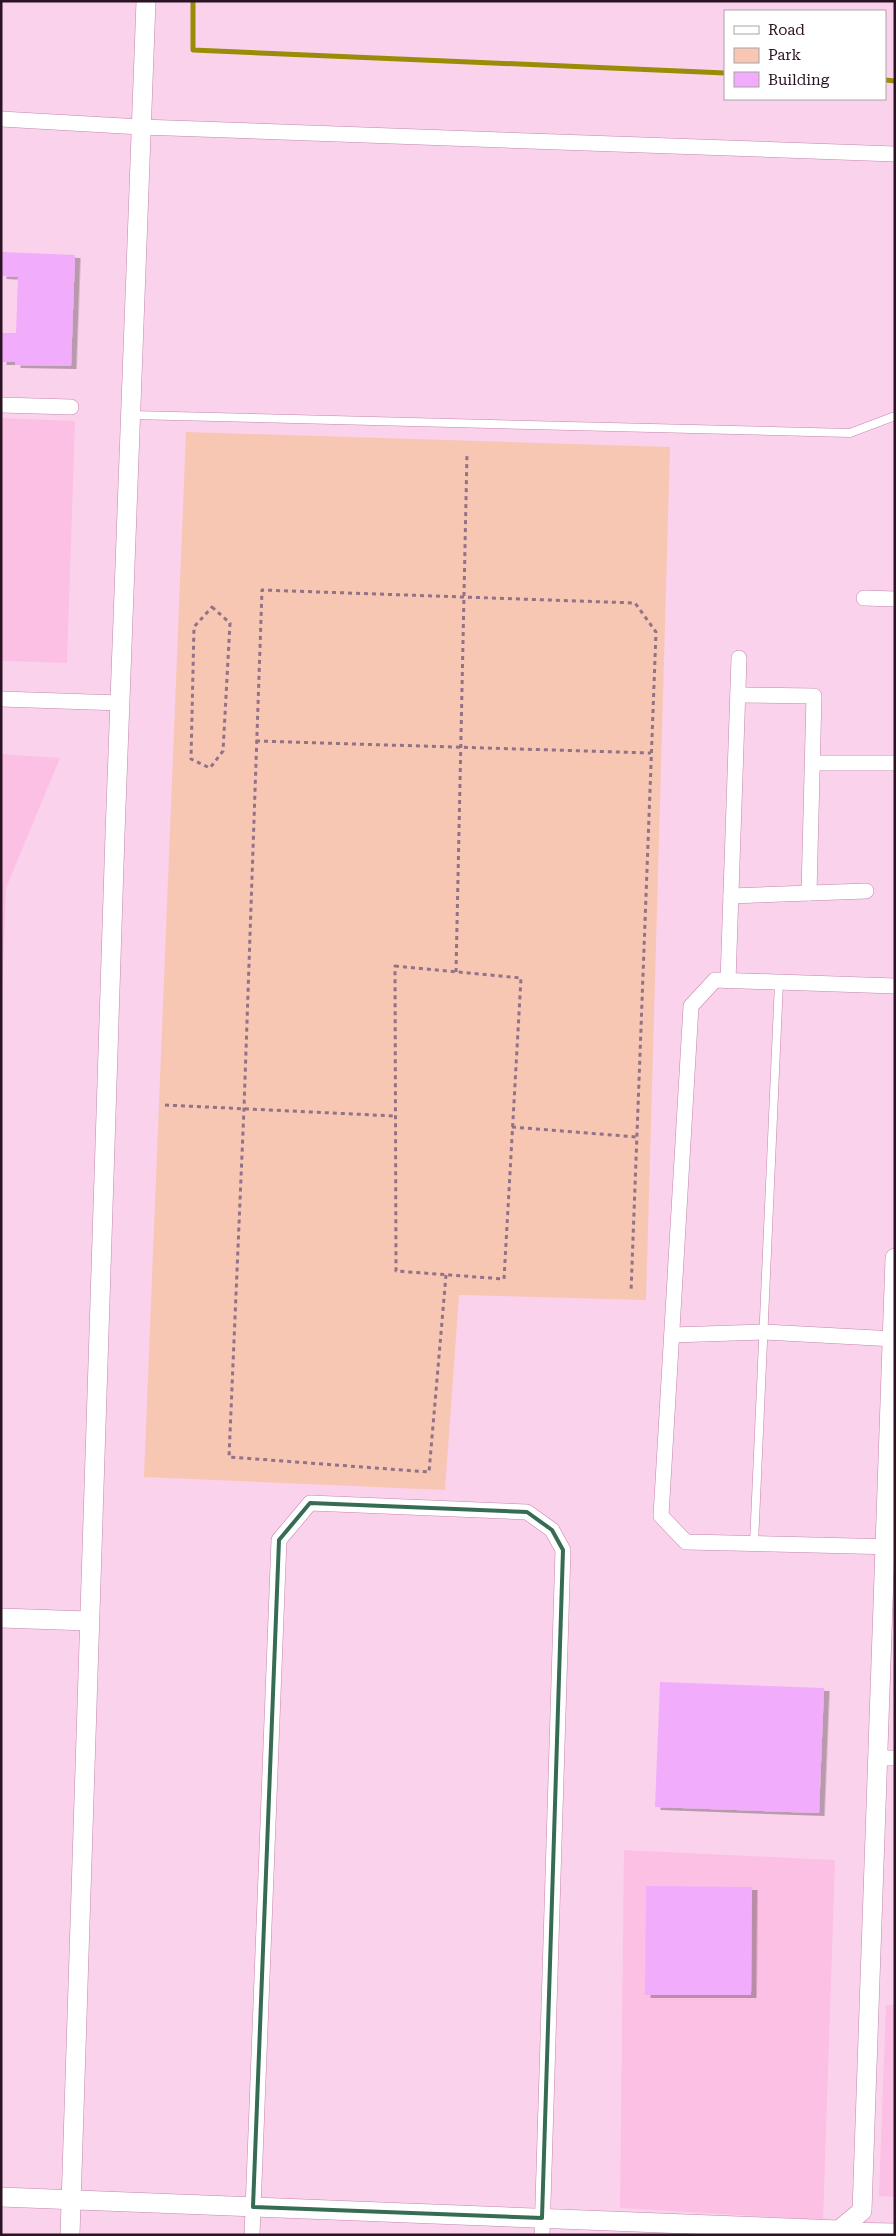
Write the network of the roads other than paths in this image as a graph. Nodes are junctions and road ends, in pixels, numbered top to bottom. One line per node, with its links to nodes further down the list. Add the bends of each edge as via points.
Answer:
1 (146, 1): 3 (street)
2 (1, 119): 3 (street)
3 (141, 127): 4 (street); 7 (street)
4 (895, 154)
5 (1, 405): 6 (street)
6 (71, 407)
7 (132, 415): 8 (lane, via 850,433); 14 (street)
8 (895, 416)
9 (864, 598): 10 (street)
10 (895, 599)
11 (739, 658): 12 (street)
12 (738, 695): 15 (street, via 814,696); 19 (street)
13 (1, 699): 14 (street)
14 (121, 703): 31 (street)
15 (813, 763): 16 (street); 18 (street)
16 (895, 764)
17 (866, 891): 18 (street)
18 (810, 893): 19 (street)
19 (731, 896): 20 (street)
20 (728, 981): 21 (street); 25 (street, via 715,980 691,1006)
21 (779, 982): 22 (street); 24 (lane)
22 (895, 986)
23 (895, 1258): 26 (street)
24 (764, 1332): 25 (street); 26 (street); 28 (lane)
25 (672, 1334): 28 (street, via 661,1516 686,1542)
26 (893, 1339): 27 (street)
27 (892, 1441): 29 (street)
28 (754, 1544): 29 (street)
29 (890, 1547): 32 (street)
30 (1, 1618): 31 (street)
31 (88, 1621): 34 (street)
32 (886, 1758): 37 (street, via 862,2211)
33 (1, 2198): 34 (street)
34 (71, 2201): 35 (street); 39 (street)
35 (253, 2207): 36 (street); 36 (street, via 279,1540 310,1502 528,1512 552,1530 564,1550); 40 (street)
36 (542, 2226): 37 (street)
37 (839, 2230): 38 (street)
38 (895, 2231)
39 (70, 2235)
40 (252, 2235)

